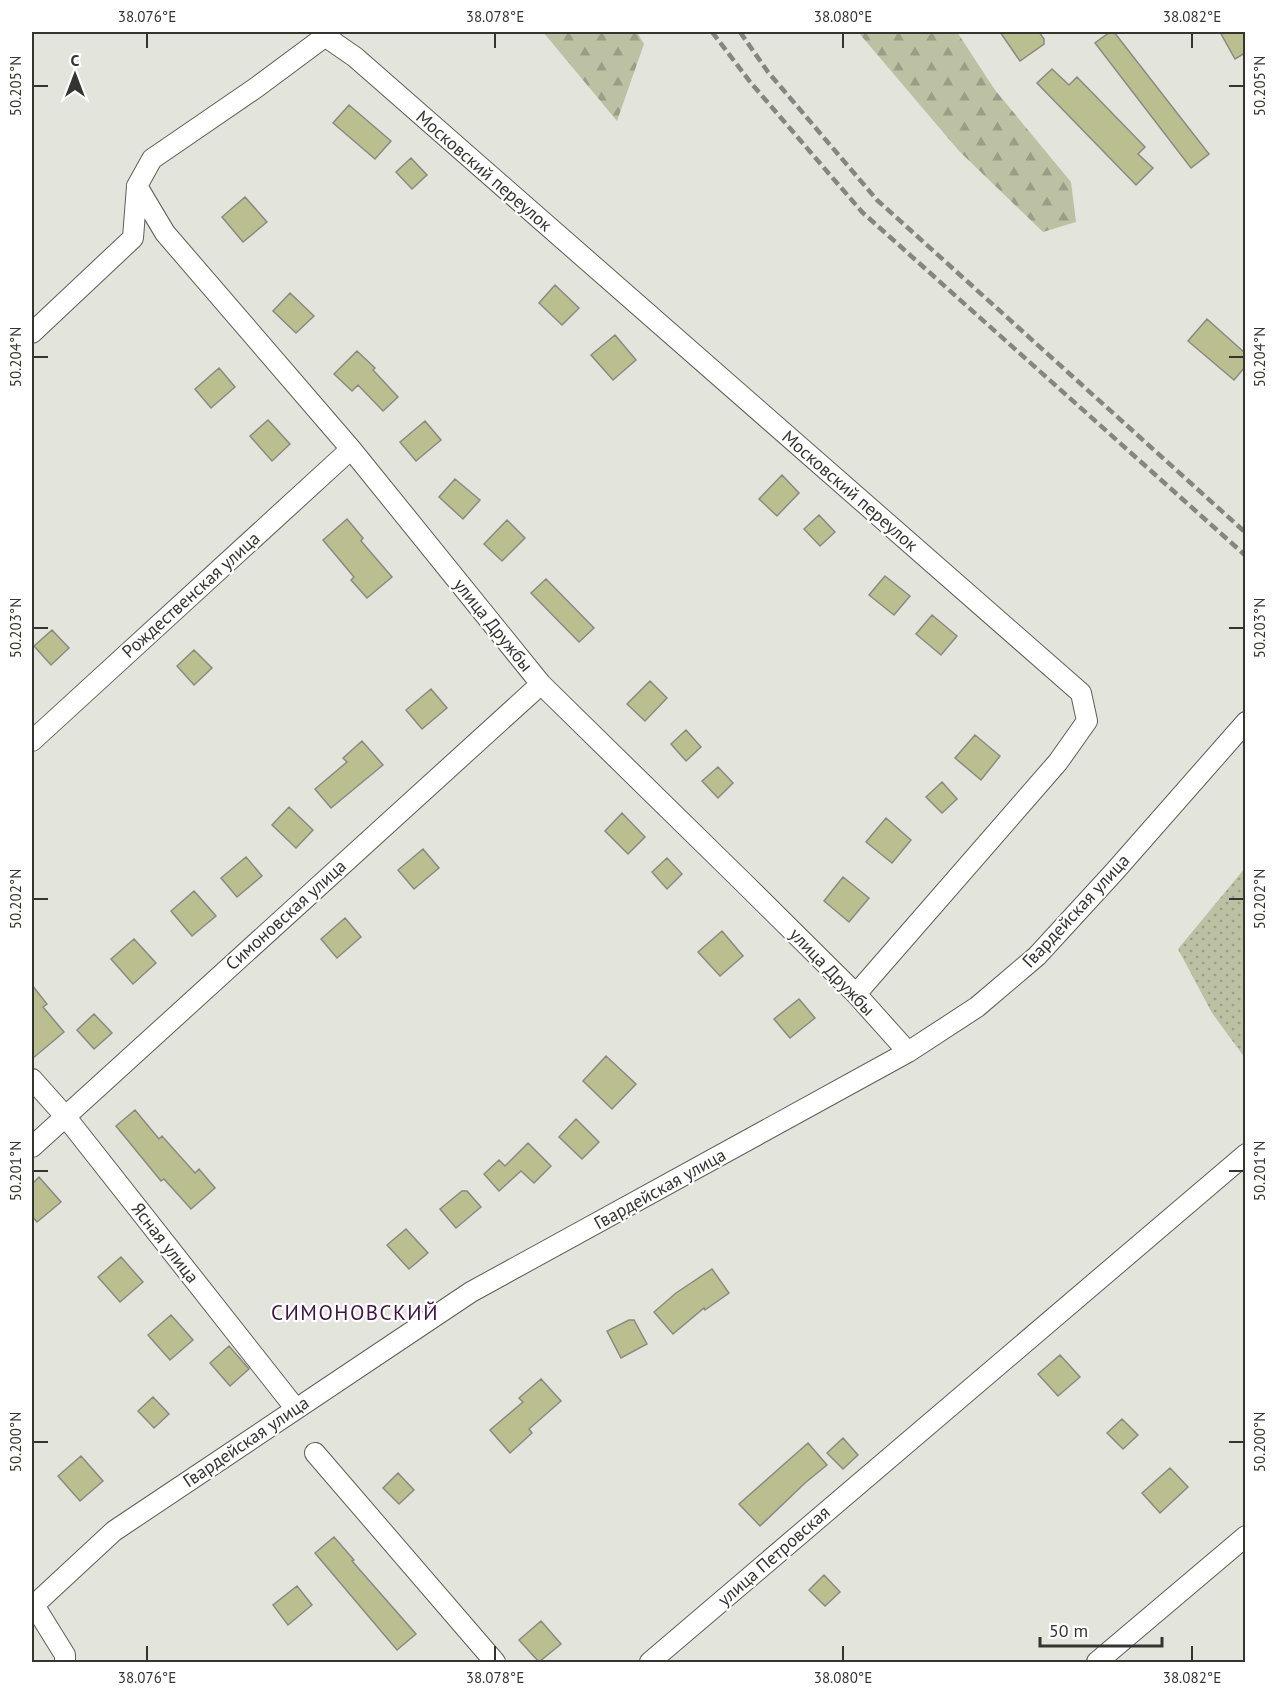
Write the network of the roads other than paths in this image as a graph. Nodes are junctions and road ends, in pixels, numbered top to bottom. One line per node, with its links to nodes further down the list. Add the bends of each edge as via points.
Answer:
1 (329, 34): 2 (street, via 152,159); 8 (street, Московский переулок, via 1081,693 1087,721 1058,762)
2 (137, 186): 3 (street, via 133,238); 4 (street, улица Дружбы, via 165,233)
3 (32, 333)
4 (351, 449): 5 (street, улица Дружбы); 7 (street, Рождественская улица)
5 (541, 684): 8 (street, улица Дружбы); 11 (street, Симоновская улица)
6 (1245, 722): 9 (street, Гвардейская улица, via 1037,956 977,1007)
7 (32, 741)
8 (856, 994): 9 (street, улица Дружбы)
9 (908, 1052): 14 (street, Гвардейская улица, via 471,1292)
10 (32, 1079): 11 (street, Ясная улица)
11 (65, 1116): 12 (street, Симоновская улица); 14 (street, Ясная улица)
12 (32, 1147)
13 (1245, 1154): 20 (street, улица Петровская)
14 (296, 1409): 17 (street, Гвардейская улица, via 114,1531)
15 (315, 1453): 19 (street)
16 (1245, 1536): 21 (street)
17 (33, 1606): 18 (street, via 65,1655)
18 (64, 1662)
19 (495, 1662)
20 (650, 1662)
21 (1097, 1662)

